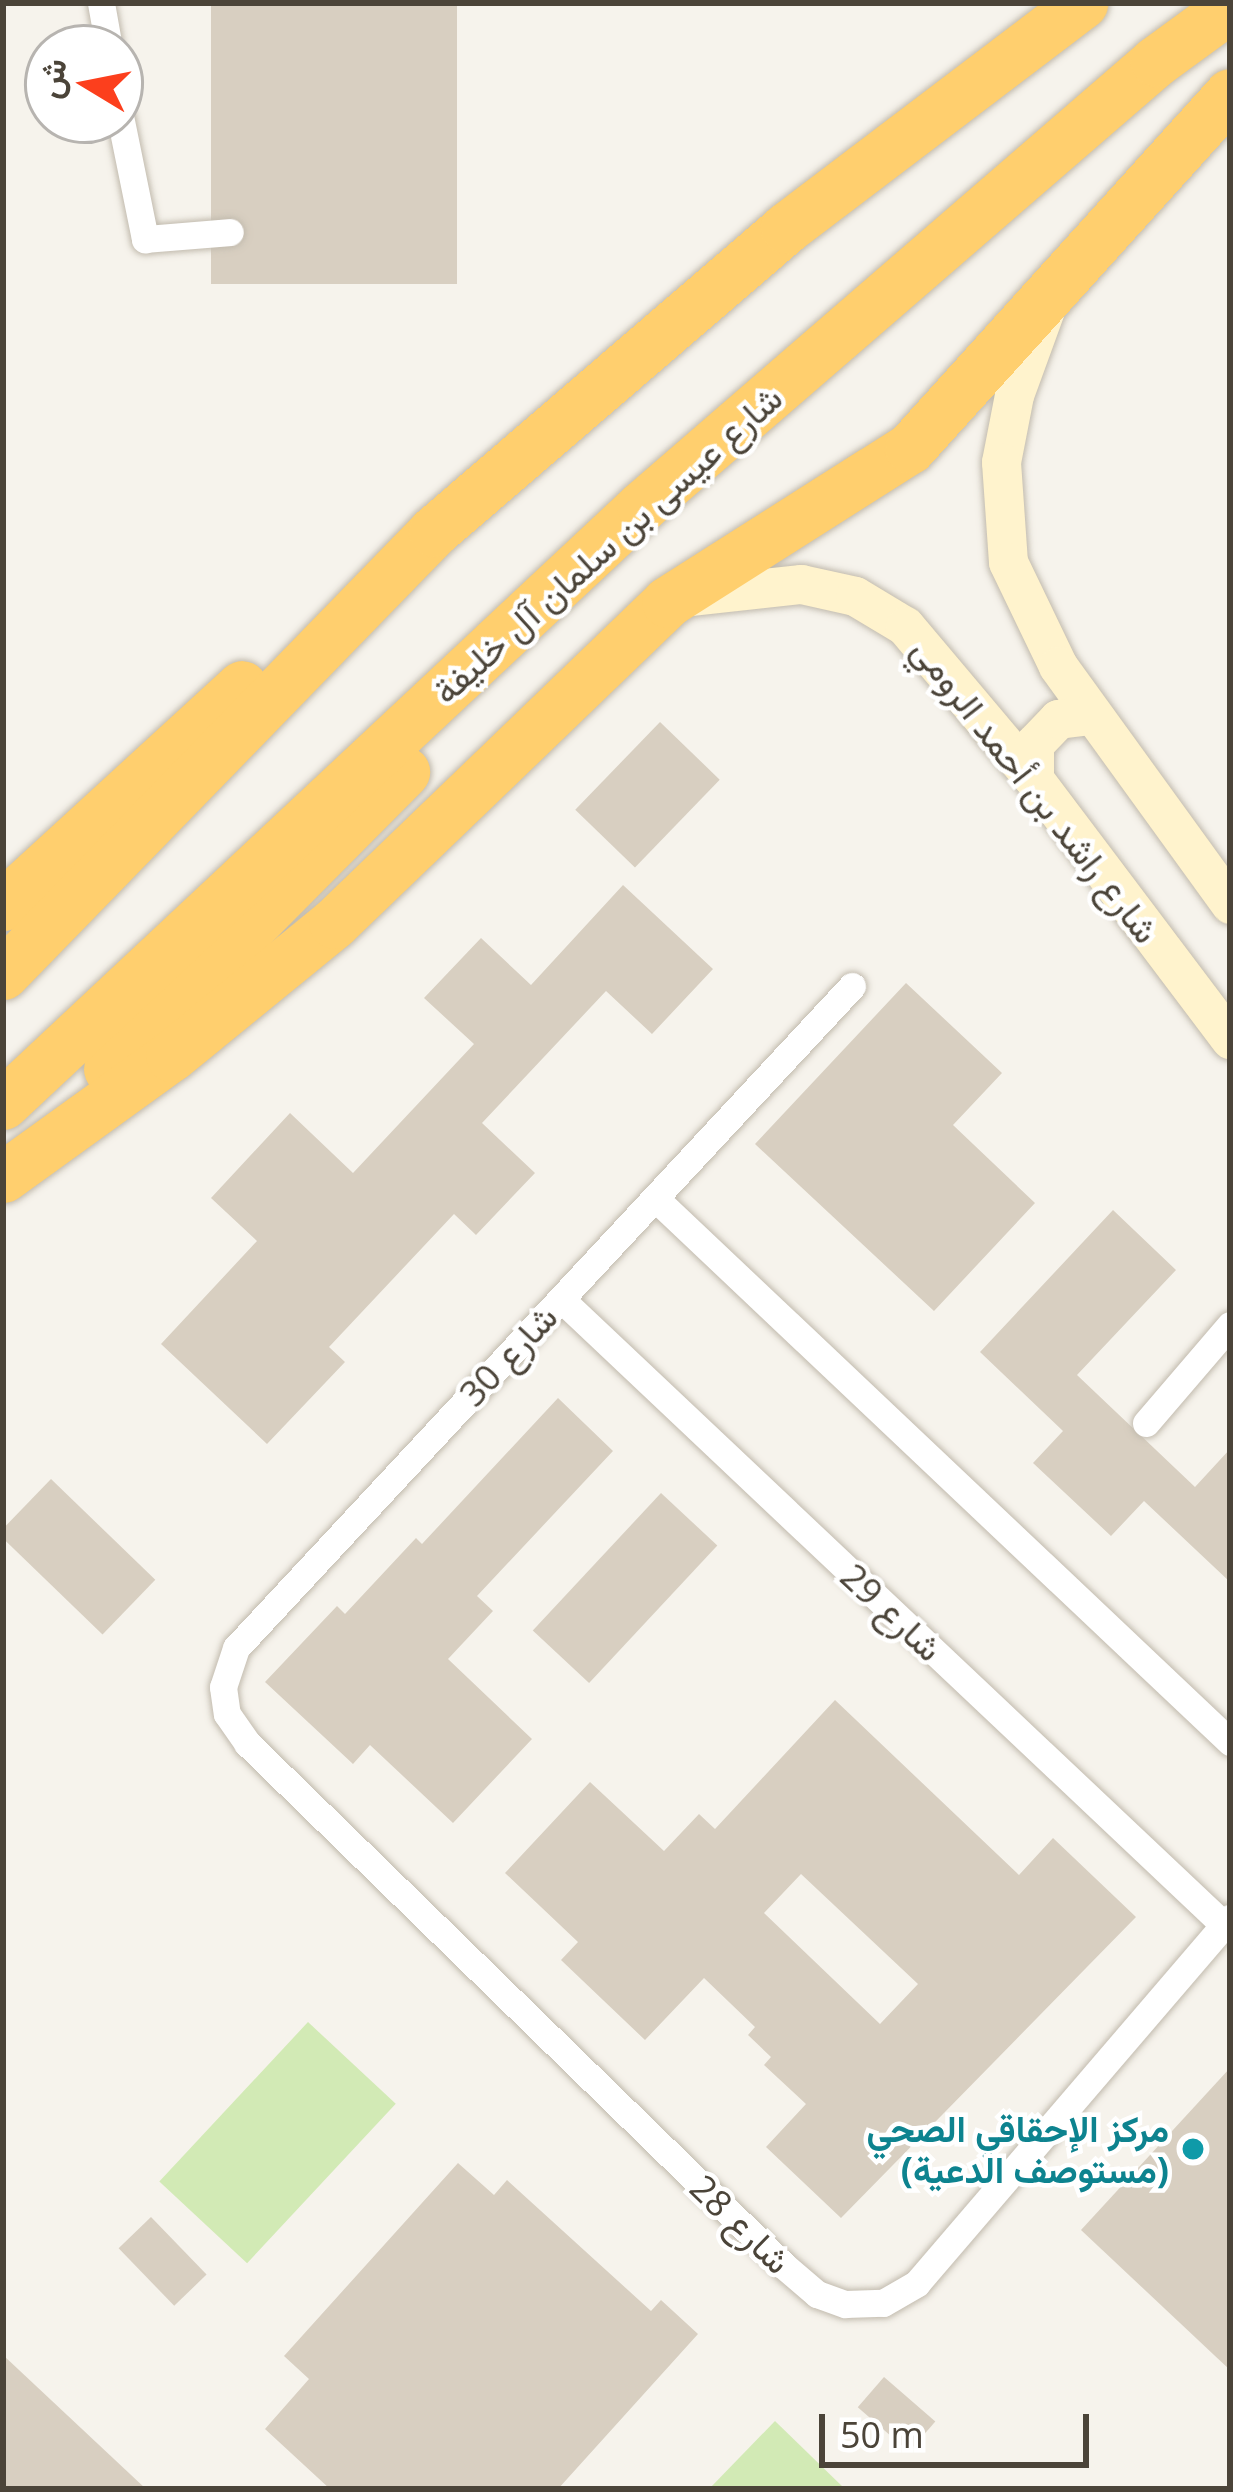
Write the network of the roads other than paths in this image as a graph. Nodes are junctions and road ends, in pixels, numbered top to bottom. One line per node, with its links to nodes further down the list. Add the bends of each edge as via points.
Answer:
1 (1082, 3): 8 (highway, via 786,228)
2 (1230, 7): 7 (highway, شارع عيسى بن سلمان آل خليفة, via 1156,61)
3 (1230, 94): 6 (highway)
4 (126, 144): 5 (street, via 145,239)
5 (230, 232)
6 (1048, 303): 9 (highway, via 910,448); 10 (street, via 1010,411 1001,530 1034,624)
7 (642, 506): 17 (highway, شارع عيسى بن سلمان آل خليفة); 18 (highway, via 412,764)
8 (434, 531): 13 (highway, via 238,688); 14 (highway)
9 (667, 602): 11 (street, شارع راشد بن أحمد الرومي, via 776,582 880,607 930,651); 18 (highway, via 334,923)
10 (1093, 715): 11 (street, via 1058,719 1034,744); 12 (street)
11 (1034, 779): 16 (street, شارع راشد بن أحمد الرومي)
12 (1230, 904)
13 (3, 905)
14 (3, 974)
15 (852, 986): 19 (street, شارع 30)
16 (1230, 1039)
17 (3, 1104)
18 (3, 1176)
19 (655, 1198): 20 (street, شارع 30); 23 (street)
20 (561, 1299): 24 (street, شارع 30, via 236,1648 223,1701); 25 (street, شارع 29)
21 (1230, 1325): 22 (street)
22 (1146, 1424)
23 (1230, 1742)
24 (247, 1743): 25 (street, شارع 28, via 783,2265 817,2294 845,2304 883,2302 917,2283)
25 (1227, 1922)

